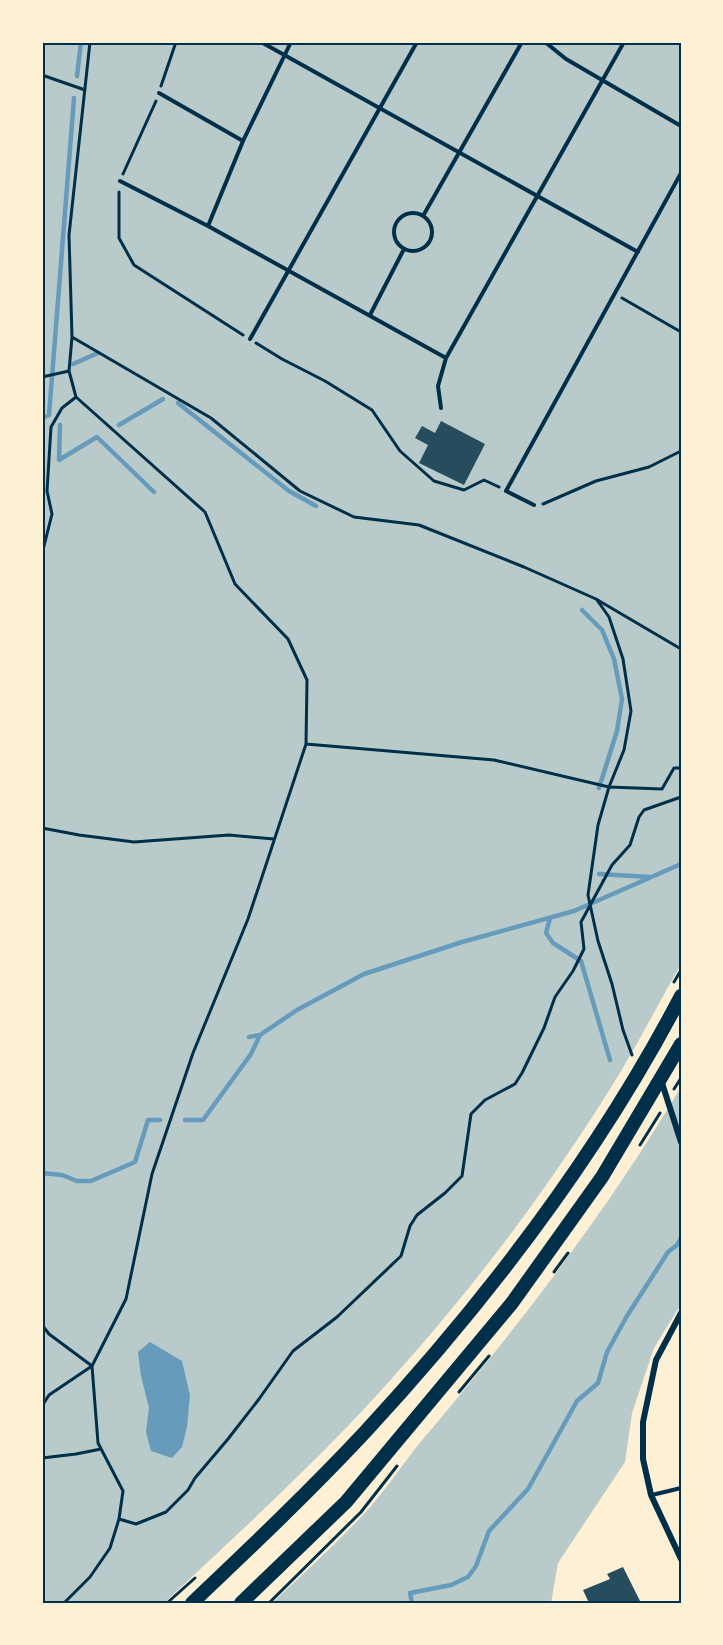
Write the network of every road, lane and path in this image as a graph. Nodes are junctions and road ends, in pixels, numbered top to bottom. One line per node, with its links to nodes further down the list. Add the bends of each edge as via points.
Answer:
1 (90, 42): 11 (path)
2 (261, 42): 8 (lane)
3 (291, 42): 8 (lane)
4 (417, 42): 13 (lane)
5 (522, 42): 16 (lane)
6 (545, 42): 10 (lane)
7 (624, 42): 10 (lane)
8 (284, 55): 13 (lane); 15 (lane)
9 (42, 75): 11 (path)
10 (603, 80): 14 (lane); 19 (lane)
11 (85, 90): 28 (path, via 69,235)
12 (159, 93): 15 (lane)
13 (380, 108): 16 (lane); 24 (lane)
14 (681, 126)
15 (243, 141): 21 (lane)
16 (459, 152): 19 (lane); 20 (lane)
17 (681, 173): 23 (lane)
18 (120, 181): 21 (lane)
19 (538, 196): 23 (lane); 30 (lane)
20 (423, 216): 22 (lane, via 432,229 431,241 417,252); 22 (lane, via 409,214 398,220 395,240)
21 (208, 226): 24 (lane)
22 (404, 249): 26 (lane)
23 (638, 252): 25 (lane)
24 (289, 270): 26 (lane); 29 (lane)
25 (615, 294): 27 (path); 38 (lane, via 506,491)
26 (369, 315): 30 (lane)
27 (681, 332)
28 (72, 337): 31 (path); 40 (path, via 211,418 300,491 354,517 419,525)
29 (250, 339)
30 (446, 358): 34 (lane, via 438,386)
31 (69, 371): 32 (path); 33 (path)
32 (42, 376)
33 (76, 397): 37 (path, via 62,408 51,427); 42 (path, via 205,512 235,584 288,639 307,680)
34 (441, 408)
35 (681, 451): 38 (path, via 649,467 596,481)
36 (42, 485): 37 (path)
37 (47, 491): 39 (path, via 52,514)
38 (536, 506)
39 (42, 554)
40 (596, 599): 41 (path); 44 (path, via 609,618 623,659 631,711 624,750)
41 (681, 649)
42 (306, 744): 44 (path, via 495,760); 47 (path)
43 (681, 768): 44 (path, via 674,768 662,789)
44 (609, 787): 48 (path, via 594,847)
45 (681, 796): 48 (path, via 644,810 630,845 612,865)
46 (42, 828): 47 (path, via 134,842 229,835)
47 (274, 839): 59 (path, via 152,1174 126,1299)
48 (589, 906): 53 (path); 65 (path, via 581,922 584,949 555,997 522,1073 515,1084 485,1100 471,1114 462,1176 417,1215 401,1256 337,1317 293,1351 188,1490 166,1512 136,1524)
49 (681, 970): 50 (path)
50 (676, 993): 70 (highway, via 644,1063 591,1147 530,1234 465,1316 366,1430)
51 (681, 1044): 55 (highway)
52 (638, 1046): 53 (path)
53 (632, 1055): 54 (path)
54 (627, 1064)
55 (660, 1080): 56 (street); 71 (highway, via 602,1178 512,1303 346,1502)
56 (681, 1142)
57 (681, 1313): 64 (street, via 656,1360 643,1422)
58 (42, 1325): 59 (path)
59 (92, 1366): 60 (path, via 49,1395); 61 (path)
60 (42, 1406)
61 (101, 1449): 62 (path); 65 (path, via 123,1491)
62 (42, 1458)
63 (681, 1488): 64 (lane)
64 (651, 1496): 66 (street)
65 (119, 1519): 68 (path, via 110,1548 90,1577)
66 (681, 1559)
67 (196, 1576): 69 (path)
68 (64, 1603)
69 (167, 1603)
70 (192, 1603)
71 (241, 1603)

